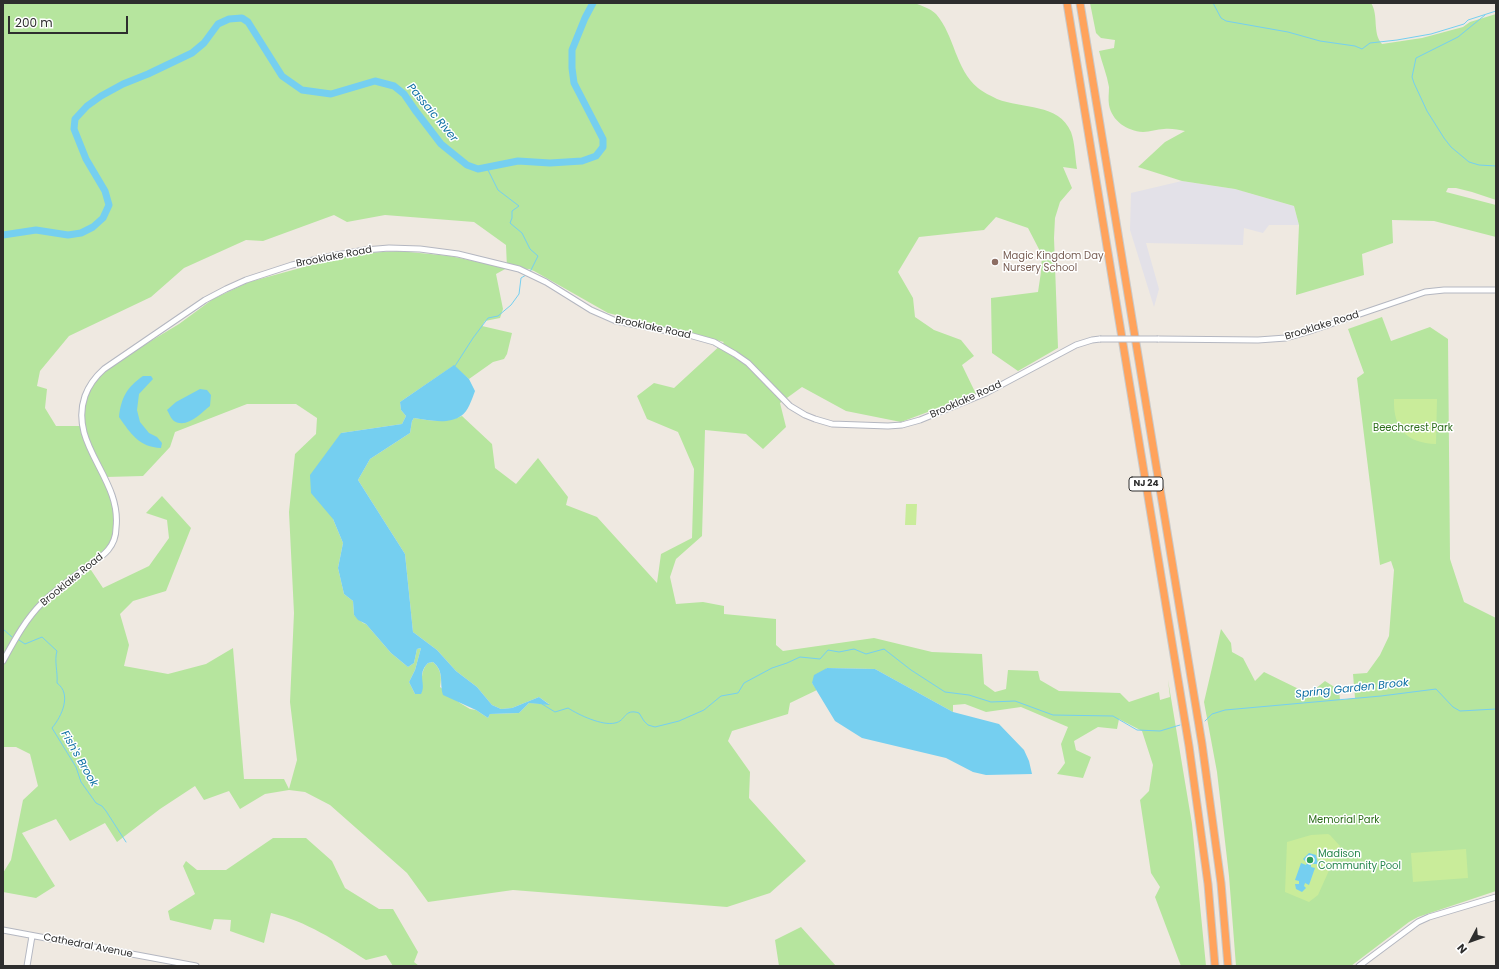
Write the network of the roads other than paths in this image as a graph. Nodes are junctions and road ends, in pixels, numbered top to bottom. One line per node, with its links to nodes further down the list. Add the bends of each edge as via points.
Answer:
1 (1067, 3): 10 (highway, NJ 24, via 1189,746 1206,870)
2 (1080, 3): 11 (highway, NJ 24, via 1202,744 1220,876)
3 (1496, 290): 4 (street, Brooklake Road, bridge, via 1425,292 1277,340 1092,340 1076,344 986,393 937,414 907,424 888,426 832,424 805,415 790,406 748,363 724,346 703,338 616,321 591,310 524,271 475,258 420,249 375,249 331,256 270,272 226,289 205,300 104,369 92,381 82,407 81,423 87,443 109,484 115,502 115,537 104,554 62,585 36,609 22,627)
4 (3, 661)
5 (1496, 896): 12 (street, via 1418,922)
6 (3, 930): 7 (street, Cathedral Avenue)
7 (32, 936): 8 (street); 9 (street, Cathedral Avenue)
8 (27, 966)
9 (196, 966)
10 (1215, 966)
11 (1228, 966)
12 (1359, 966)

